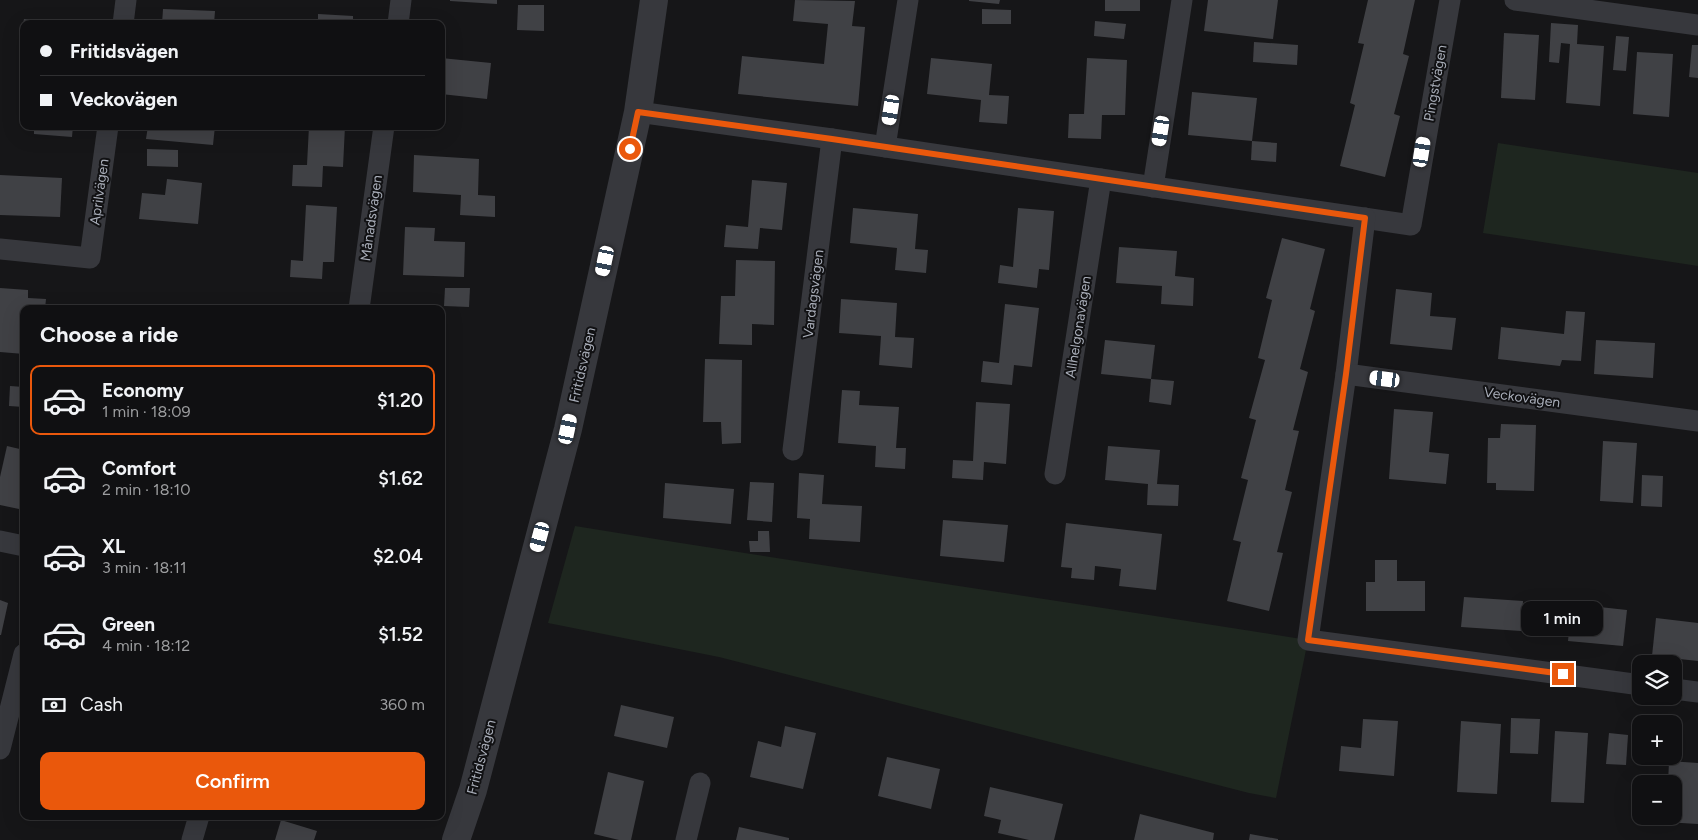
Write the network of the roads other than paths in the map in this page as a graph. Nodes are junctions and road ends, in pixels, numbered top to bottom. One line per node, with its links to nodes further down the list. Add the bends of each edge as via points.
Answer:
1 (126, 0): 8 (street)
2 (401, 0): 9 (street)
3 (654, 0): 11 (street, Fritidsvägen)
4 (908, 0): 15 (street)
5 (1182, 0): 17 (street)
6 (1450, 0): 18 (street, Pingstvägen, via 1411,225)
7 (1515, 0): 10 (street)
8 (124, 20)
9 (398, 20)
10 (1698, 25)
11 (638, 112): 14 (street, Pingstvägen); 35 (street, Fritidsvägen, via 568,429 473,790)
12 (107, 130): 19 (street, Aprilvägen, via 90,258)
13 (383, 130): 20 (street, Månadsvägen)
14 (832, 139): 15 (street, Pingstvägen); 23 (street, Vardagsvägen)
15 (885, 147): 16 (street, Pingstvägen)
16 (1101, 179): 17 (street, Pingstvägen); 24 (street, Allhelgonavägen)
17 (1153, 187): 18 (street, Pingstvägen)
18 (1365, 218): 21 (street)
19 (0, 250)
20 (360, 305)
21 (1346, 374): 22 (street, Veckovägen); 28 (street, via 1308,640)
22 (1698, 421)
23 (793, 450)
24 (1055, 474)
25 (0, 541): 26 (street)
26 (20, 545)
27 (20, 672): 31 (street)
28 (1632, 684)
29 (1682, 690): 30 (street)
30 (1698, 692)
31 (0, 749)
32 (700, 783): 36 (street)
33 (198, 820): 34 (street)
34 (192, 840)
35 (456, 840)
36 (686, 840)

